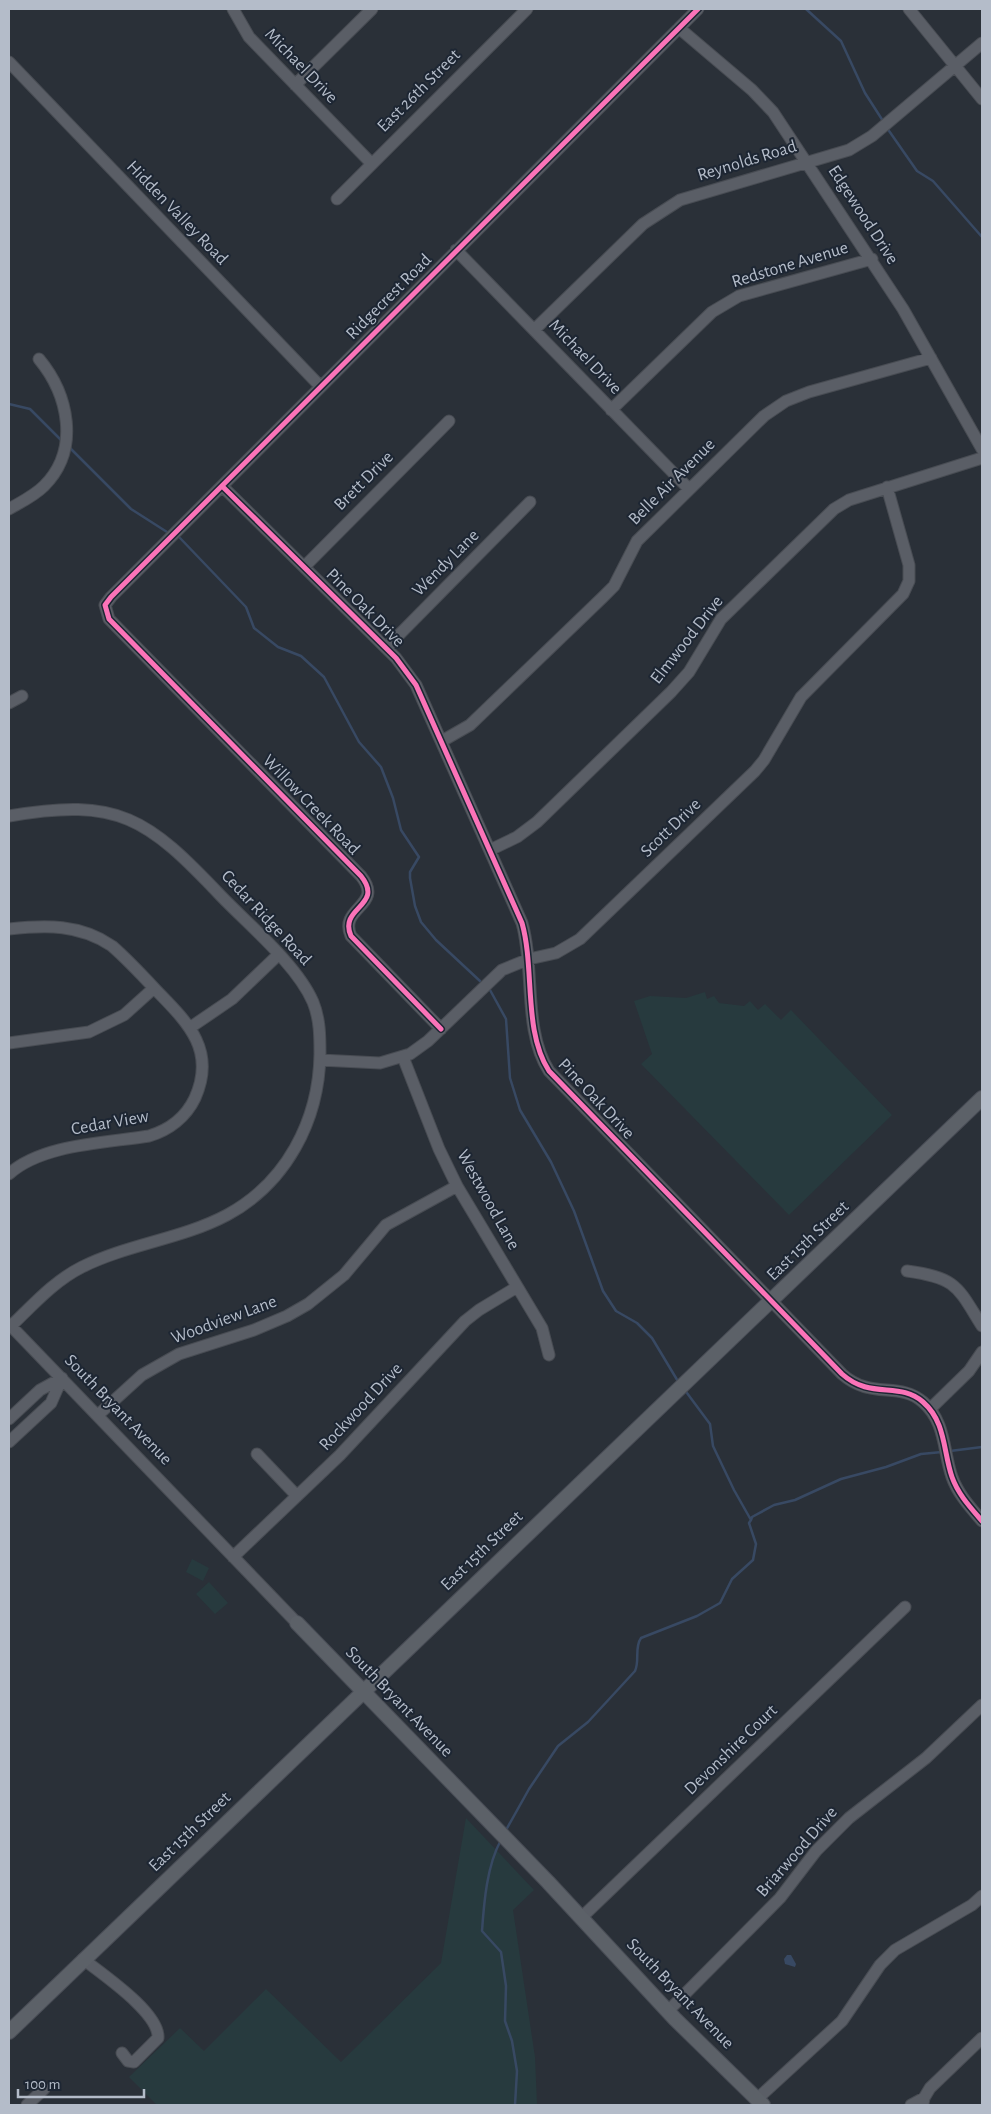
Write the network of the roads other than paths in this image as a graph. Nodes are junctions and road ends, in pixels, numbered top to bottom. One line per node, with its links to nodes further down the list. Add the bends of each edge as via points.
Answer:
1 (233, 9): 10 (street, Michael Drive, via 250,38)
2 (372, 9): 10 (street)
3 (526, 9): 13 (street, East 26th Street)
4 (698, 9): 6 (street, Ridgecrest Road)
5 (909, 9): 9 (street)
6 (679, 28): 12 (street, Edgewood Drive, via 763,100); 15 (street, Ridgecrest Road)
7 (982, 43): 9 (street, Reynolds Road)
8 (9, 62): 20 (street, Hidden Valley Road)
9 (955, 66): 11 (street); 12 (street, Reynolds Road, via 872,136 848,150)
10 (295, 85): 13 (street, Michael Drive)
11 (982, 98)
12 (807, 162): 16 (street, Edgewood Drive); 17 (street, Reynolds Road, via 692,196 660,211)
13 (372, 164): 14 (street, East 26th Street)
14 (338, 199)
15 (456, 250): 17 (street, Michael Drive); 20 (street, Ridgecrest Road)
16 (872, 259): 19 (street, Edgewood Drive); 21 (street, Redstone Avenue, via 739,296 712,312)
17 (534, 330): 21 (street, Michael Drive)
18 (39, 358): 29 (street, via 53,375 64,402 65,446 57,468 44,486)
19 (931, 358): 23 (street, Edgewood Drive); 27 (street, Belle Air Avenue, via 786,401 764,416)
20 (320, 386): 25 (street, Ridgecrest Road)
21 (611, 410): 27 (street, Michael Drive)
22 (449, 421): 30 (street, Brett Drive)
23 (982, 448)
24 (982, 458): 26 (street, Elmwood Drive)
25 (222, 486): 30 (street, Pine Oak Drive); 31 (street, Ridgecrest Road, via 111,597)
26 (888, 487): 37 (street, Elmwood Drive, via 849,500 834,510 721,619 689,672 671,692 536,822 517,837); 40 (street, Scott Drive, via 910,569 903,594 805,692 755,771 580,939 556,953)
27 (689, 489): 35 (street, Belle Air Avenue, via 637,541 611,590 470,725)
28 (530, 502): 32 (street, Wendy Lane)
29 (9, 509)
30 (304, 567): 32 (street, Pine Oak Drive)
31 (105, 609): 43 (street, Willow Creek Road, via 109,619 361,876 367,884 368,894 350,917 351,936)
32 (386, 648): 35 (street, Pine Oak Drive, via 416,685)
33 (22, 696): 34 (street)
34 (9, 703)
35 (442, 741): 37 (street, Pine Oak Drive)
36 (9, 816): 39 (street, Cedar Ridge Road, via 77,808 100,810 139,823 175,848)
37 (490, 850): 40 (street, Pine Oak Drive, via 522,923)
38 (9, 929): 41 (street, via 62,926 96,936 121,954)
39 (278, 954): 42 (street, via 232,999); 46 (street, Cedar Ridge Road, via 299,978 313,1003 319,1023)
40 (529, 959): 43 (street, Scott Drive, via 502,970); 52 (street, Pine Oak Drive, via 536,1039 549,1071)
41 (154, 988): 42 (street); 44 (street, via 124,1015 89,1032)
42 (191, 1027): 48 (street, Cedar View, via 201,1055 200,1083 192,1103 174,1124 149,1136 45,1154)
43 (441, 1029): 45 (street, Scott Drive)
44 (9, 1043)
45 (403, 1057): 46 (street, Scott Drive, via 380,1063); 49 (street, Westwood Lane)
46 (320, 1060): 53 (street, Cedar Ridge Road, via 315,1094 298,1144 284,1166 253,1199 209,1223 80,1268 55,1285)
47 (982, 1098): 52 (main road, East 15th Street)
48 (9, 1174)
49 (457, 1186): 51 (street, Westwood Lane); 59 (street, Woodview Lane, via 386,1225 344,1275 308,1304 254,1330 179,1354 142,1375)
50 (907, 1271): 54 (street, via 934,1275 958,1287)
51 (517, 1287): 56 (street, Westwood Lane, via 542,1328); 63 (street, Rockwood Drive, via 465,1321 340,1455)
52 (772, 1301): 58 (street, Pine Oak Drive, via 848,1380 862,1388 897,1391 922,1401); 69 (main road, East 15th Street)
53 (10, 1325): 57 (street, South Bryant Avenue)
54 (982, 1326)
55 (982, 1352): 58 (street, via 969,1371)
56 (549, 1355)
57 (62, 1378): 59 (street, South Bryant Avenue); 60 (street, via 40,1390); 61 (street, via 52,1403)
58 (930, 1409): 64 (street, via 944,1438 956,1488)
59 (98, 1415): 66 (street, South Bryant Avenue)
60 (9, 1419)
61 (9, 1442)
62 (257, 1454): 63 (street)
63 (297, 1496): 66 (street, Rockwood Drive)
64 (977, 1506): 65 (street)
65 (982, 1521)
66 (234, 1557): 68 (street, South Bryant Avenue)
67 (905, 1607): 72 (street, Devonshire Court)
68 (297, 1623): 69 (main road, South Bryant Avenue)
69 (364, 1691): 72 (main road, South Bryant Avenue); 73 (main road, East 15th Street)
70 (982, 1705): 74 (street, Briarwood Drive, via 926,1758 849,1818 816,1851 774,1904)
71 (982, 1896): 80 (street, via 895,1950 880,1965 842,2021)
72 (582, 1917): 74 (main road, South Bryant Avenue)
73 (83, 1959): 75 (main road, East 15th Street); 77 (street, via 147,2014 158,2033 158,2038 134,2062 128,2061)
74 (668, 2011): 80 (main road, South Bryant Avenue)
75 (9, 2032)
76 (982, 2038): 79 (street, via 930,2088)
77 (122, 2053)
78 (44, 2089): 81 (street)
79 (924, 2101): 82 (street)
80 (760, 2102)
81 (27, 2105)
82 (911, 2105)

